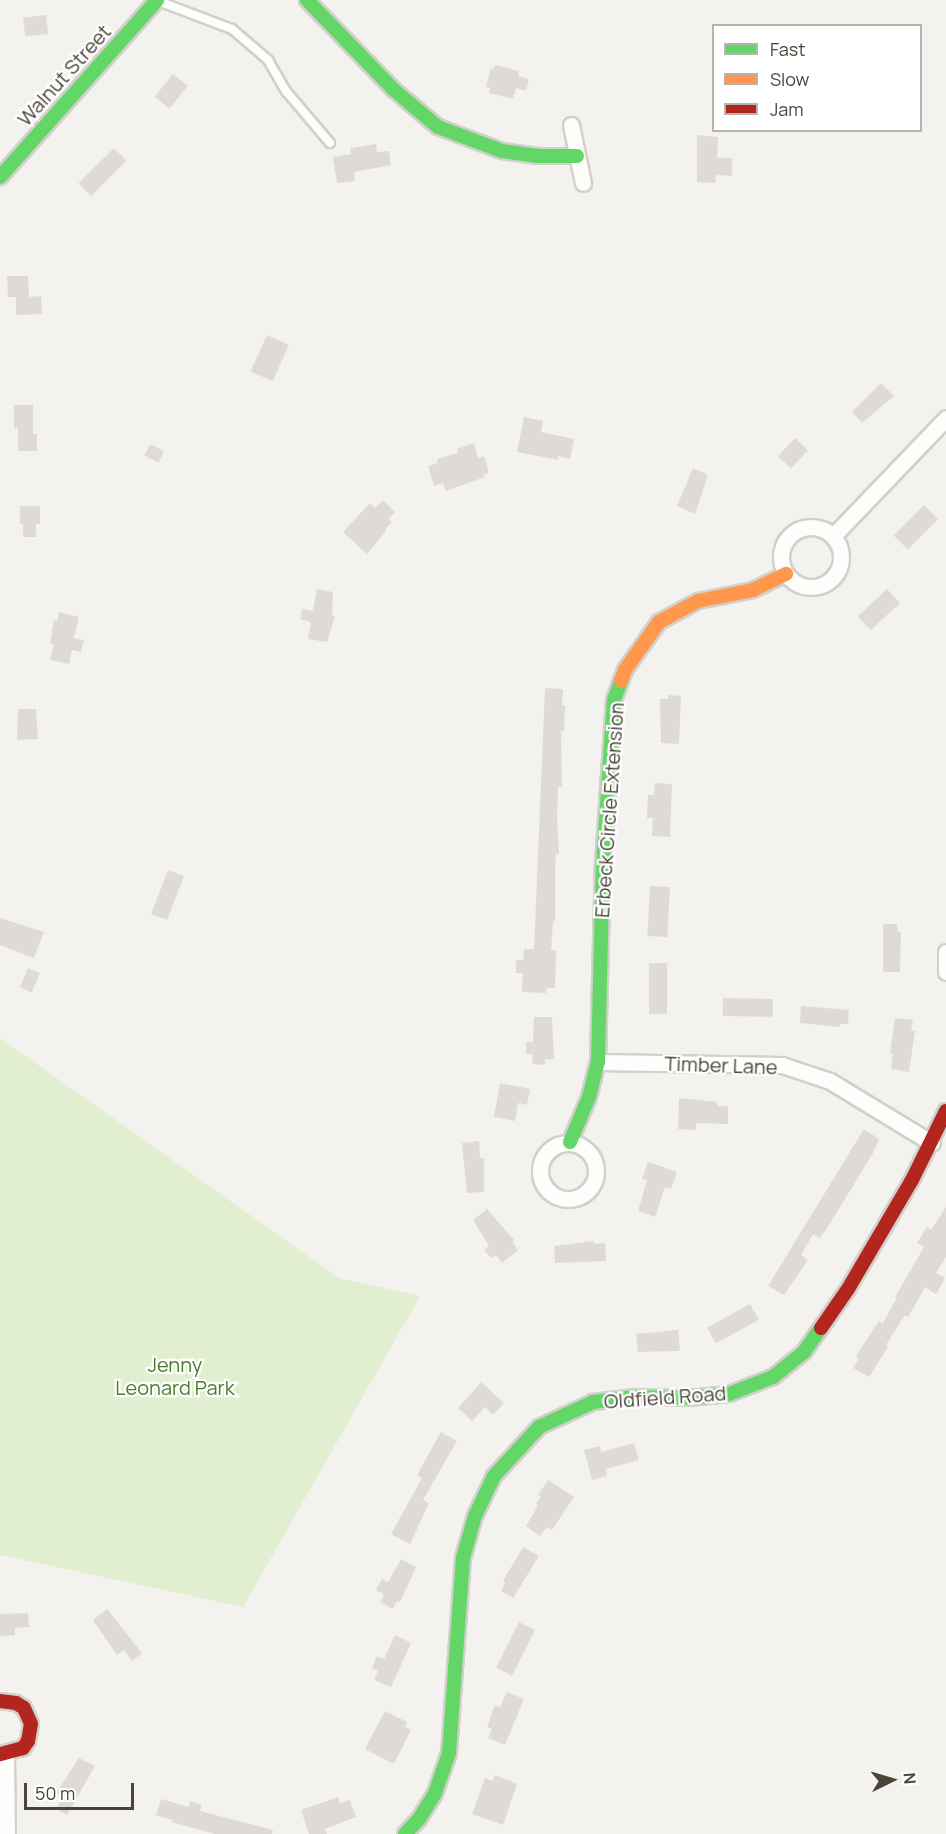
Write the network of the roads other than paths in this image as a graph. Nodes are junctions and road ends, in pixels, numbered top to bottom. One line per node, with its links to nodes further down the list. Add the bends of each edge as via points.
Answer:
1 (157, 0): 4 (lane, via 232,28 268,60 286,91); 6 (street, Walnut Street)
2 (307, 0): 5 (street, via 414,110 438,127 502,151)
3 (571, 125): 5 (street)
4 (330, 143)
5 (577, 156): 7 (street)
6 (2, 176)
7 (584, 183)
8 (946, 418): 9 (street)
9 (833, 536): 10 (street, via 814,527 792,534 782,551); 10 (street, via 841,559 828,582 811,587)
10 (786, 574): 13 (street, Erbeck Circle Extension, via 753,591 698,601 659,622 625,670 614,700 603,864)
11 (946, 952): 12 (street)
12 (946, 972)
13 (598, 1062): 15 (street, Erbeck Circle Extension, via 589,1097); 16 (street, Timber Lane, via 782,1065 830,1080)
14 (946, 1111): 16 (street, Oldfield Road)
15 (570, 1142)
16 (932, 1143): 20 (street, Oldfield Road, via 848,1289 804,1352 773,1377 729,1394 593,1402 539,1427 494,1476 475,1516 463,1558 449,1753 435,1793)
17 (0, 1701): 18 (street, via 24,1708 32,1724 28,1741 15,1752)
18 (3, 1754): 19 (street)
19 (8, 1834)
20 (405, 1834)

